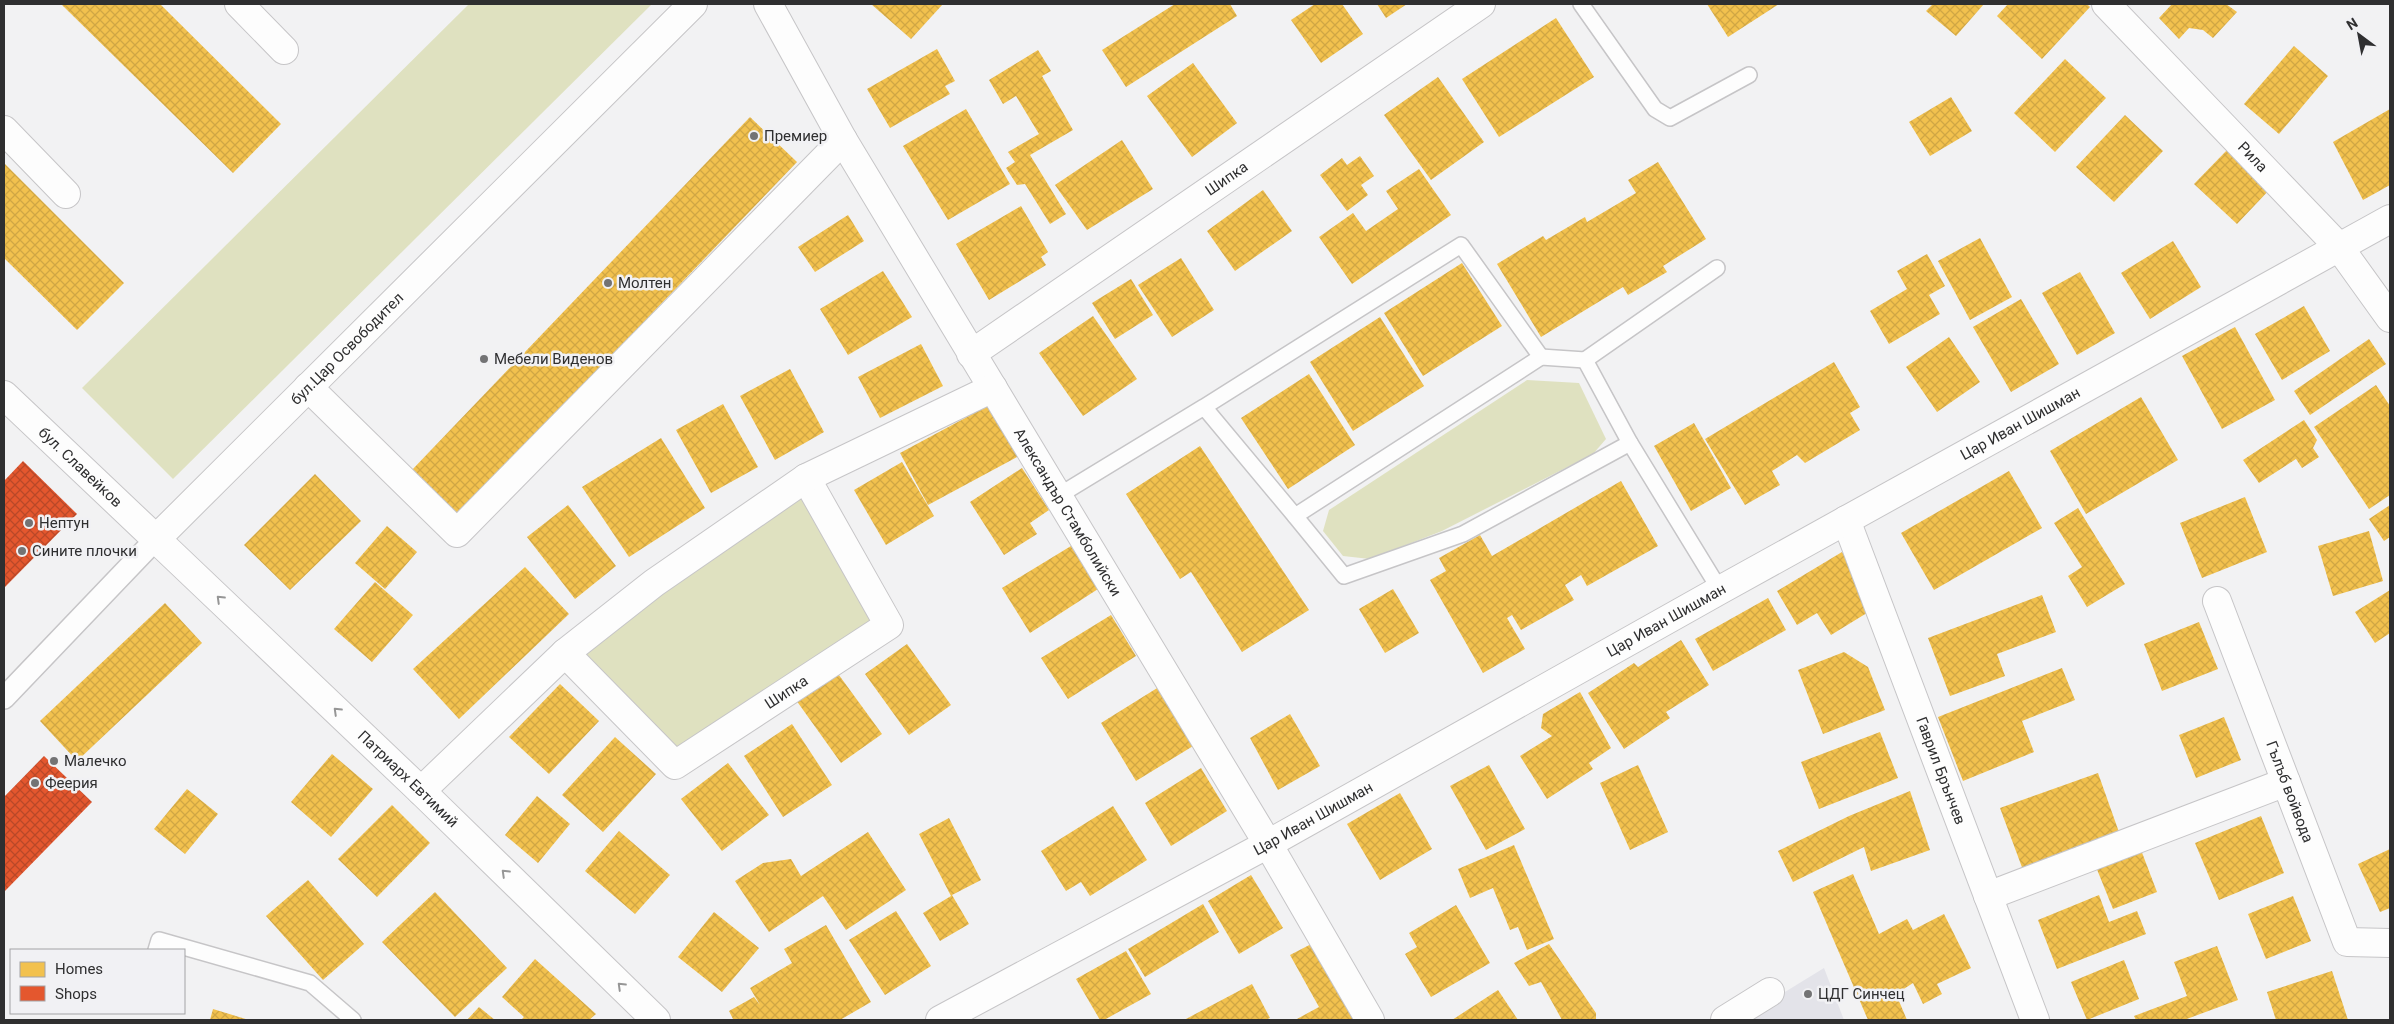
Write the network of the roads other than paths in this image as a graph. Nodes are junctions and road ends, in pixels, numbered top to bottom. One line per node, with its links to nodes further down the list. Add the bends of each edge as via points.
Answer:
1 (240, 4): 7 (street)
2 (694, 4): 19 (street, бул.Цар Освободител)
3 (768, 4): 10 (street, Александър Стамболийски)
4 (1481, 4): 16 (street, Шипка)
5 (1581, 4): 8 (lane, via 1655,109 1670,118)
6 (2106, 4): 13 (street, Рила)
7 (284, 50)
8 (1749, 75)
9 (4, 130): 11 (street)
10 (843, 140): 16 (street, Александър Стамболийски); 19 (street, via 457,533)
11 (66, 194)
12 (2390, 219): 13 (street, Цар Иван Шишман)
13 (2339, 247): 15 (street, Рила); 27 (street, Цар Иван Шишман)
14 (1717, 268): 18 (lane)
15 (2390, 318)
16 (971, 354): 20 (street, Александър Стамболийски)
17 (1541, 357): 18 (lane); 22 (lane, via 1461,245); 26 (lane)
18 (1585, 360): 23 (lane)
19 (308, 387): 28 (street, бул.Цар Освободител)
20 (992, 388): 24 (street); 25 (street, Александър Стамболийски)
21 (4, 394): 28 (street, бул. Славейков)
22 (1204, 407): 25 (lane); 26 (lane)
23 (1630, 443): 26 (lane, via 1463,534 1344,576); 29 (lane)
24 (806, 478): 31 (street, via 654,583); 31 (street, Шипка, via 889,625 675,765)
25 (1058, 496): 35 (street, Александър Стамболийски)
26 (1295, 516)
27 (1846, 520): 29 (street, Цар Иван Шишман); 36 (street, Гаврил Брънчев)
28 (156, 539): 32 (street, бул.Цар Освободител); 34 (street, Патриарх Евтимий, one-way to 28)
29 (1720, 590): 35 (street, Цар Иван Шишман)
30 (2217, 601): 33 (street, Гълъб войвода)
31 (565, 653): 34 (street)
32 (4, 698)
33 (2286, 782): 36 (street); 37 (street, Гълъб войвода, via 2347,942)
34 (421, 791): 41 (street, Патриарх Евтимий, one-way to 34)
35 (1268, 844): 42 (street, Цар Иван Шишман); 43 (street, Александър Стамболийски)
36 (1988, 896): 45 (street, Гаврил Брънчев)
37 (2390, 943)
38 (156, 949): 40 (lane, via 159,940 310,983)
39 (1770, 992): 44 (street)
40 (353, 1020)
41 (656, 1020)
42 (940, 1020)
43 (1370, 1020)
44 (1725, 1020)
45 (2035, 1020)

